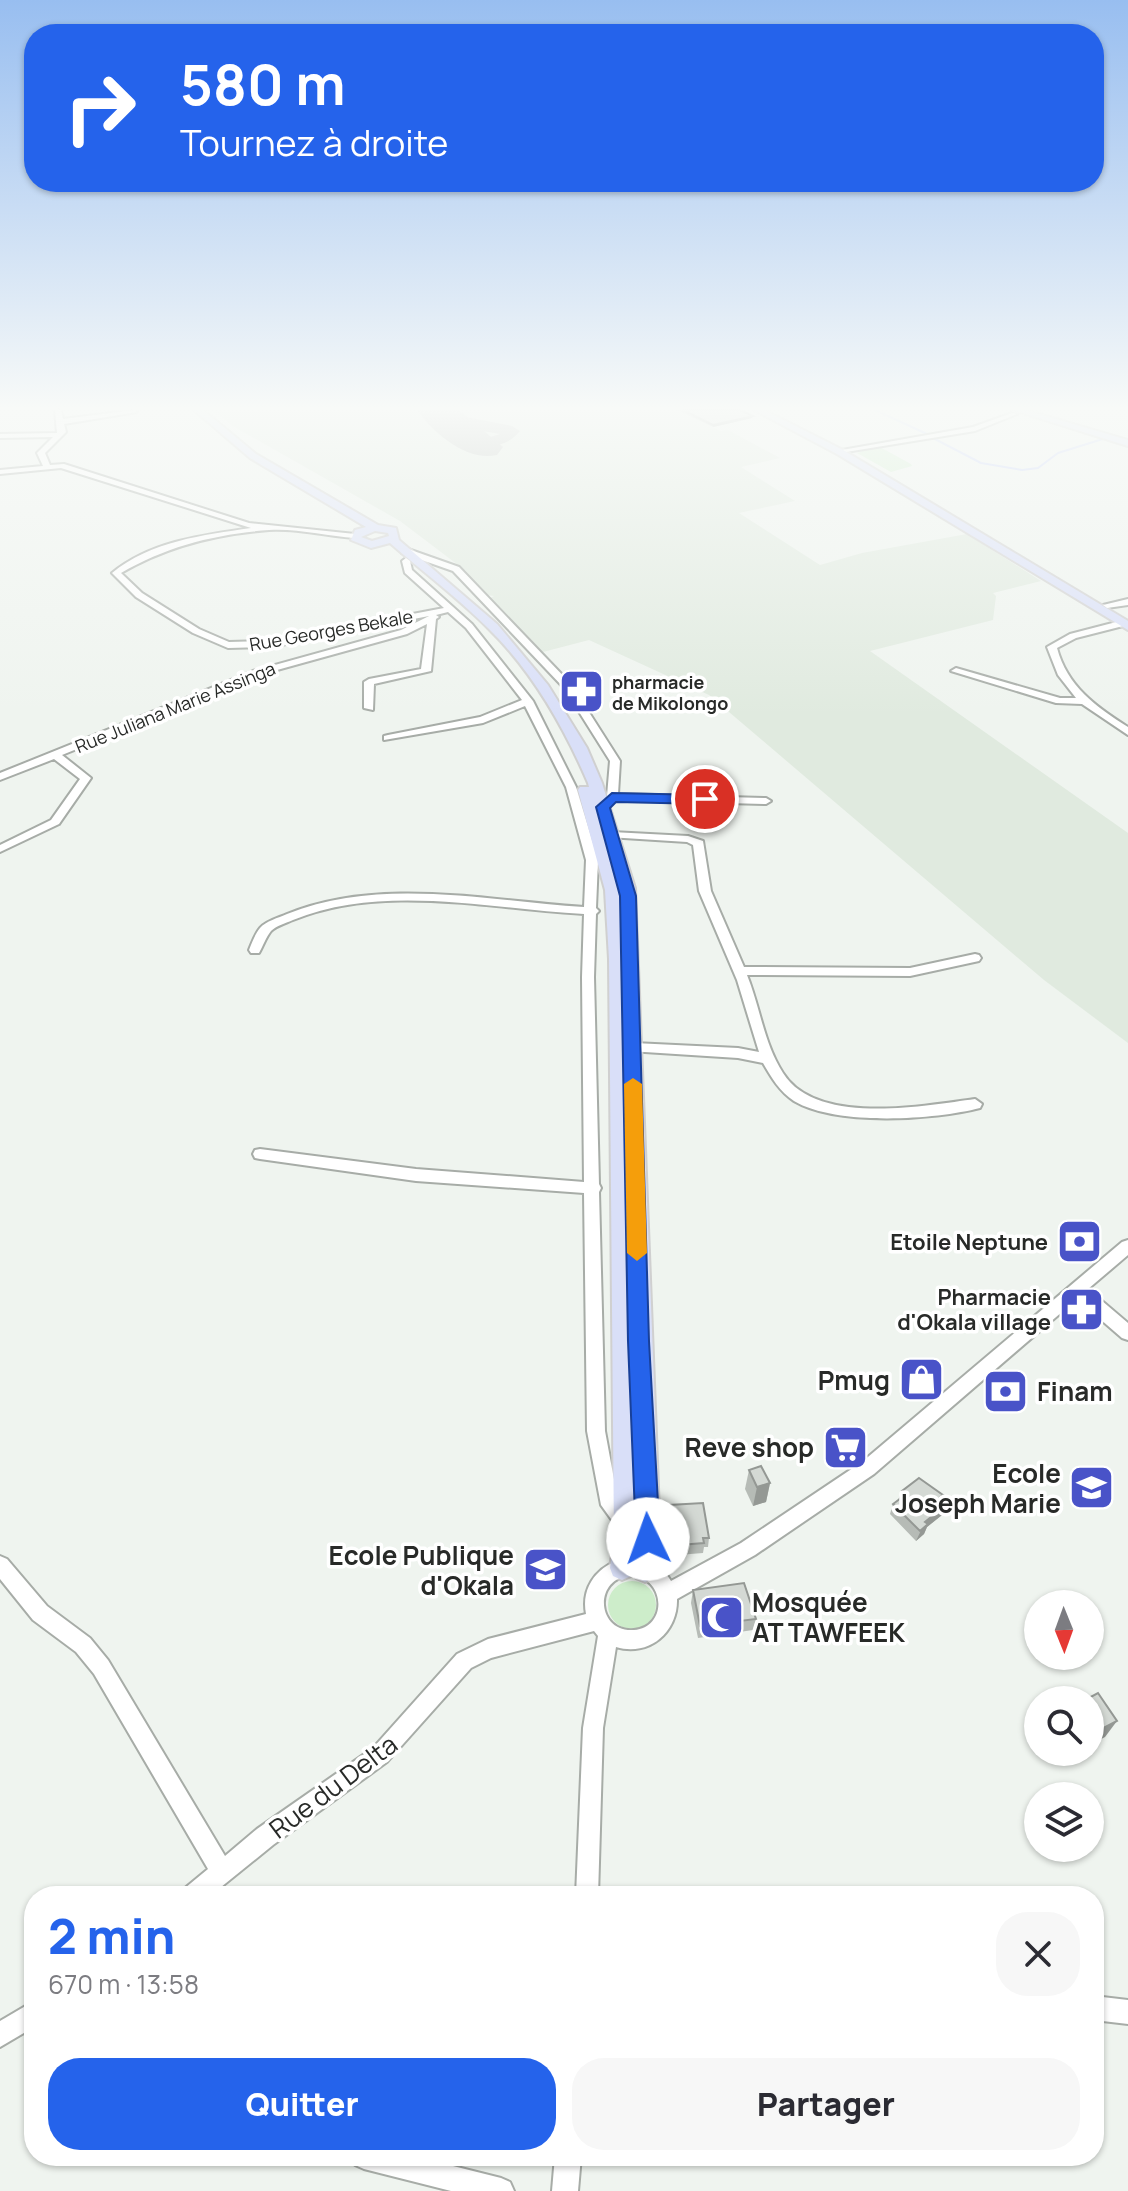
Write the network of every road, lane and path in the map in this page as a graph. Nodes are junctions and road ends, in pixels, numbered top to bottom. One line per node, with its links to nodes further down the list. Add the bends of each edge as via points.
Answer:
1 (215, 512): 6 (street)
2 (335, 512): 7 (main road)
3 (338, 512): 7 (main road)
4 (942, 512): 12 (main road)
5 (951, 512): 9 (main road)
6 (267, 528): 7 (street); 10 (street, Rue Georges Bekale, via 188,538 116,573 196,631 228,645 271,644)
7 (382, 541): 10 (street); 22 (main road, via 493,626 542,685); 22 (street, via 456,569 568,686 615,761); 37 (main road, via 487,631 543,704 582,783 613,890)
8 (1128, 602): 9 (street)
9 (1107, 605): 12 (main road)
10 (447, 610): 11 (street, Rue Juliana Marie Assinga); 14 (street, via 488,647)
11 (432, 618): 16 (street, via 426,671 369,682); 19 (street, Rue Juliana Marie Assinga, via 404,632 271,667)
12 (1127, 622): 15 (street, via 1052,647)
13 (956, 671): 15 (street, via 1059,701)
14 (528, 701): 18 (street, via 483,720); 25 (street, via 575,796 592,860)
15 (1080, 701): 17 (street)
16 (369, 708)
17 (1128, 732)
18 (388, 738)
19 (55, 755): 20 (street, Rue Juliana Marie Assinga); 24 (street, via 86,778 55,822)
20 (0, 777)
21 (766, 801): 22 (street)
22 (608, 802): 23 (main road)
23 (612, 835): 28 (street, via 697,841 703,888); 29 (main road, via 627,892)
24 (0, 849)
25 (593, 911): 26 (street, via 472,902 333,901 273,924); 33 (street, via 588,977)
26 (255, 950)
27 (975, 958): 28 (street, via 910,972)
28 (739, 971): 30 (street)
29 (634, 1048): 30 (street); 40 (main road)
30 (769, 1059): 31 (street, via 792,1092 846,1112 878,1115)
31 (975, 1104)
32 (260, 1154): 33 (street, via 416,1175)
33 (594, 1188): 37 (street, via 597,1443 610,1505)
34 (1128, 1246): 35 (street)
35 (1077, 1289): 36 (street); 41 (street, via 858,1476 748,1549)
36 (1128, 1333)
37 (626, 1524): 39 (main road)
38 (0, 1565): 43 (street, via 40,1613 83,1645 101,1667)
39 (622, 1568): 40 (street); 42 (street, via 606,1575 593,1596)
40 (645, 1570): 41 (street)
41 (667, 1594): 42 (street, via 669,1606 658,1630 634,1640)
42 (603, 1626): 43 (street, Rue du Delta, via 488,1649 464,1661 380,1755); 45 (street)
43 (221, 1870): 44 (street, Rue du Delta)
44 (204, 1886)
45 (587, 1886)
46 (1104, 2009): 47 (street)
47 (1128, 2012)
48 (24, 2019): 49 (street)
49 (0, 2035)
50 (403, 2166): 52 (street)
51 (567, 2166): 53 (street)
52 (501, 2191)
53 (565, 2191)

